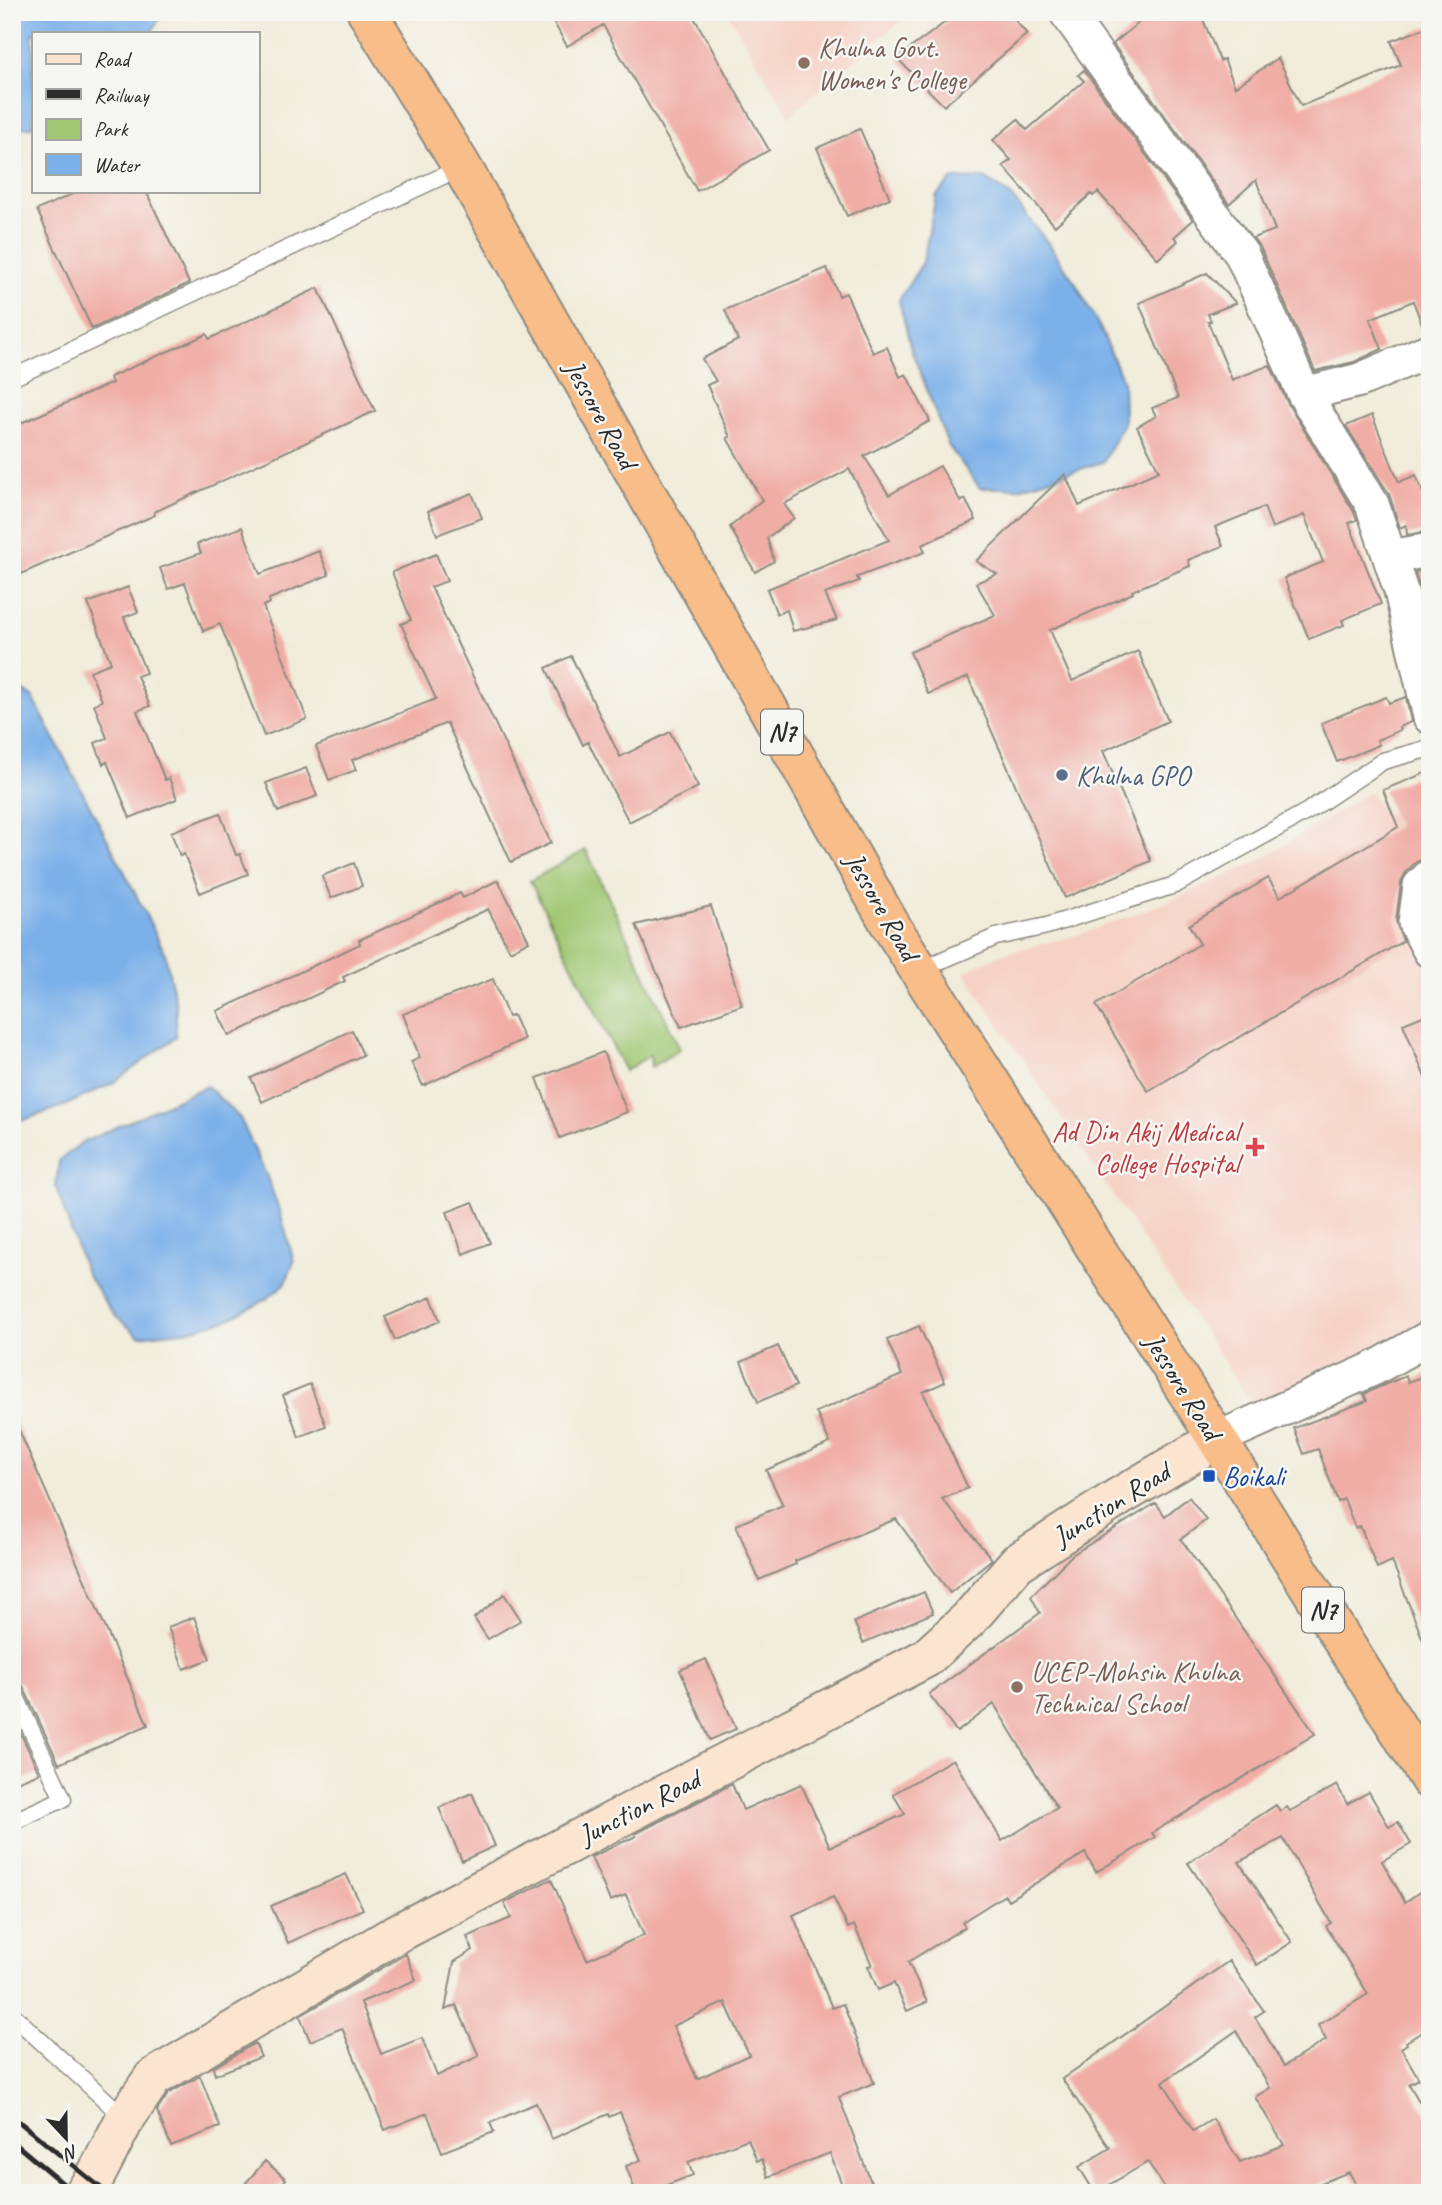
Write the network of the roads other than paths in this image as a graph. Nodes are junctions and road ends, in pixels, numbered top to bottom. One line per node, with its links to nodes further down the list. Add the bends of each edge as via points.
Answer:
1 (367, 12): 3 (highway, Jessore Road / N7)
2 (1066, 12): 6 (street, via 1242,255)
3 (462, 167): 5 (lane); 13 (highway, Jessore Road / N7)
4 (1430, 350): 6 (street, via 1360,380)
5 (12, 378)
6 (1304, 394): 8 (street, via 1372,504)
7 (1430, 550): 8 (street)
8 (1390, 557): 9 (street)
9 (1430, 716)
10 (1430, 748): 13 (lane, via 1383,761 1308,811 1175,885 1047,926 996,937)
11 (1430, 876): 12 (street, via 1420,886 1415,923)
12 (1430, 951)
13 (919, 970): 15 (highway, Jessore Road / N7)
14 (1430, 1336): 15 (street, via 1375,1368)
15 (1217, 1439): 17 (highway, Jessore Road / N7); 20 (main road, Junction Road, via 1017,1563 970,1619 926,1658 396,1934 153,2078)
16 (12, 1688): 18 (lane, via 63,1798)
17 (1430, 1780)
18 (12, 1822)
19 (12, 2014): 20 (lane)
20 (125, 2119): 21 (main road, Junction Road)
21 (84, 2193)

